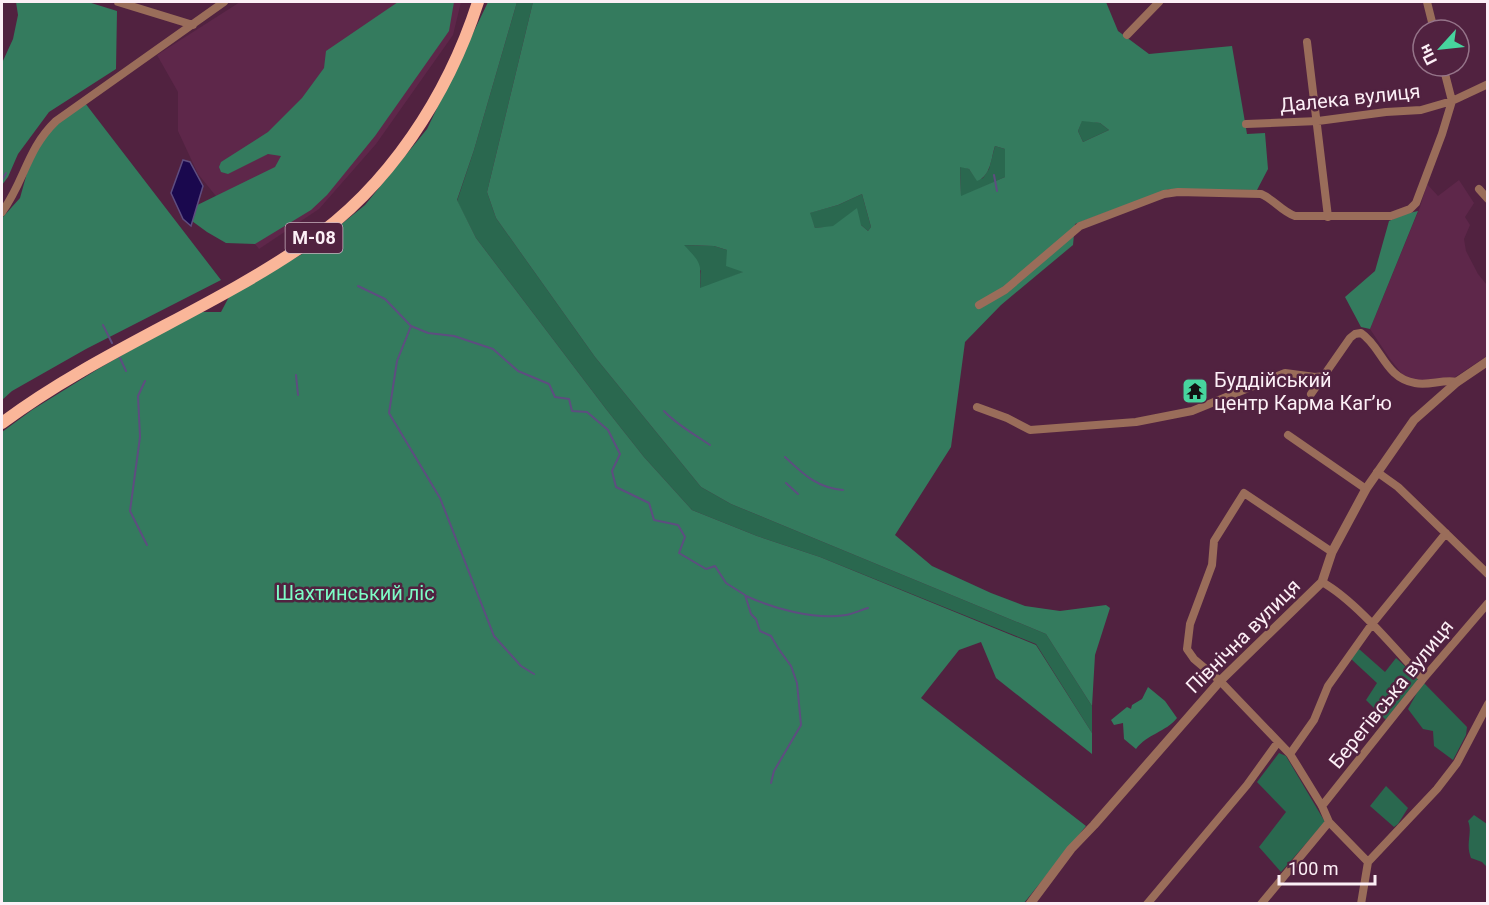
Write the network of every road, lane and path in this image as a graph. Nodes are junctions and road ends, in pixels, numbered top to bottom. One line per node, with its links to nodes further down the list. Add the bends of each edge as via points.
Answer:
1 (118, 2): 7 (street)
2 (224, 2): 7 (street)
3 (478, 2): 25 (highway, М-08, via 459,53 422,120 379,178 343,216 275,264 108,355)
4 (1159, 2): 8 (street)
5 (1427, 2): 6 (street)
6 (1431, 18)
7 (193, 25): 17 (street, via 51,125 33,149)
8 (1127, 35)
9 (1307, 42): 13 (street)
10 (1446, 78): 12 (street)
11 (1488, 84): 12 (street, Далека вулиця)
12 (1452, 101): 13 (street, Далека вулиця, via 1421,110); 18 (street, via 1416,203 1410,209 1391,216)
13 (1317, 121): 14 (street, Далека вулиця); 18 (street)
14 (1246, 124)
15 (1479, 189): 16 (street)
16 (1488, 199)
17 (2, 212)
18 (1328, 217): 19 (street, via 1283,212 1273,199 1261,194 1164,194 1080,226 1005,290)
19 (979, 305)
20 (1488, 360): 22 (street, Північна вулиця)
21 (1325, 376): 22 (street, via 1350,338 1361,333 1403,380 1417,384); 23 (street); 24 (street, via 1286,374 1192,411 1125,423 1029,430)
22 (1457, 382): 27 (street, Північна вулиця, via 1414,420)
23 (1311, 394)
24 (977, 407)
25 (2, 423)
26 (1288, 435): 28 (street)
27 (1377, 472): 28 (street, Північна вулиця); 29 (street)
28 (1366, 489): 30 (street, Північна вулиця)
29 (1446, 533): 31 (street); 34 (street)
30 (1332, 552): 32 (street, Північна вулиця); 36 (street, via 1244,493 1214,541 1212,565 1188,635 1187,649)
31 (1488, 574)
32 (1322, 582): 34 (street); 36 (street, Північна вулиця)
33 (1488, 603): 35 (street, Берегівська вулиця)
34 (1372, 624): 35 (street); 39 (street, via 1328,686 1314,720)
35 (1423, 678): 40 (street, Берегівська вулиця)
36 (1220, 681): 38 (street); 44 (street, Північна вулиця, via 1071,849)
37 (1488, 704): 42 (street, via 1457,763)
38 (1278, 742): 39 (street); 45 (street)
39 (1290, 754): 40 (street)
40 (1322, 806): 41 (street)
41 (1329, 822): 42 (street); 43 (street)
42 (1368, 862): 46 (street)
43 (1266, 902)
44 (1030, 903)
45 (1147, 903)
46 (1361, 903)

